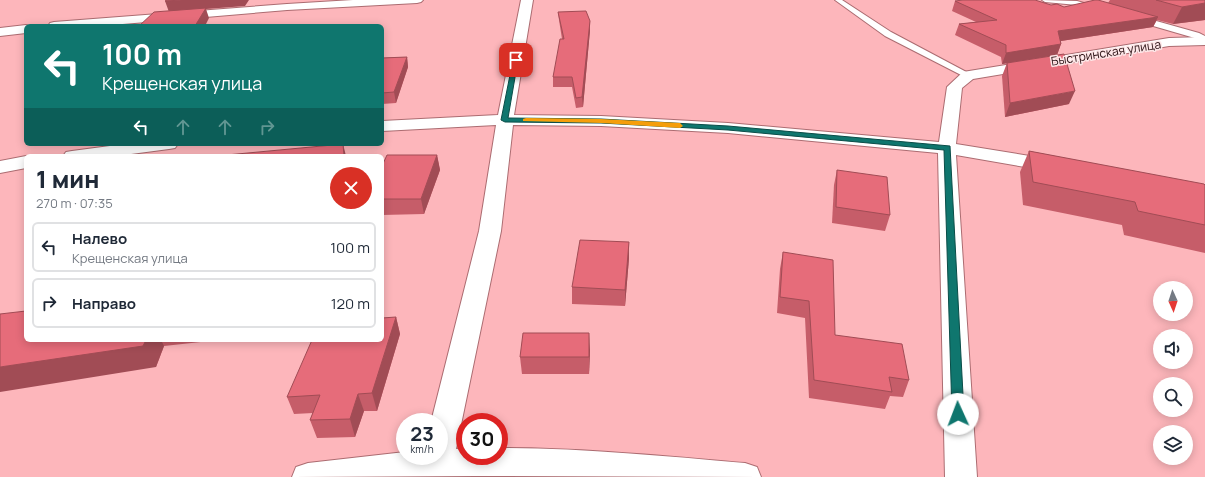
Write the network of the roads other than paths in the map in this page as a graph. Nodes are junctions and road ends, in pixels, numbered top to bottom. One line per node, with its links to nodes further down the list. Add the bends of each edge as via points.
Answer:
1 (417, 0): 7 (street, via 271,8)
2 (527, 0): 12 (street)
3 (838, 0): 11 (lane, via 888,34)
4 (1045, 0): 5 (lane)
5 (1100, 8)
6 (1129, 16): 10 (lane, via 1196,35)
7 (78, 24)
8 (24, 29): 9 (street)
9 (0, 32)
10 (1205, 40): 11 (street, Быстринская улица, via 1169,42)
11 (968, 75): 15 (street, via 955,87)
12 (505, 120): 13 (street); 15 (street, via 601,121 728,128); 20 (street, via 490,231)
13 (384, 126)
14 (153, 146): 16 (street)
15 (947, 148): 19 (street); 25 (street)
16 (88, 154)
17 (24, 162): 18 (street)
18 (0, 166)
19 (1072, 169)
20 (448, 415)
21 (448, 463): 24 (street, via 544,462)
22 (419, 465): 23 (street)
23 (308, 477)
24 (745, 477)
25 (961, 477)

